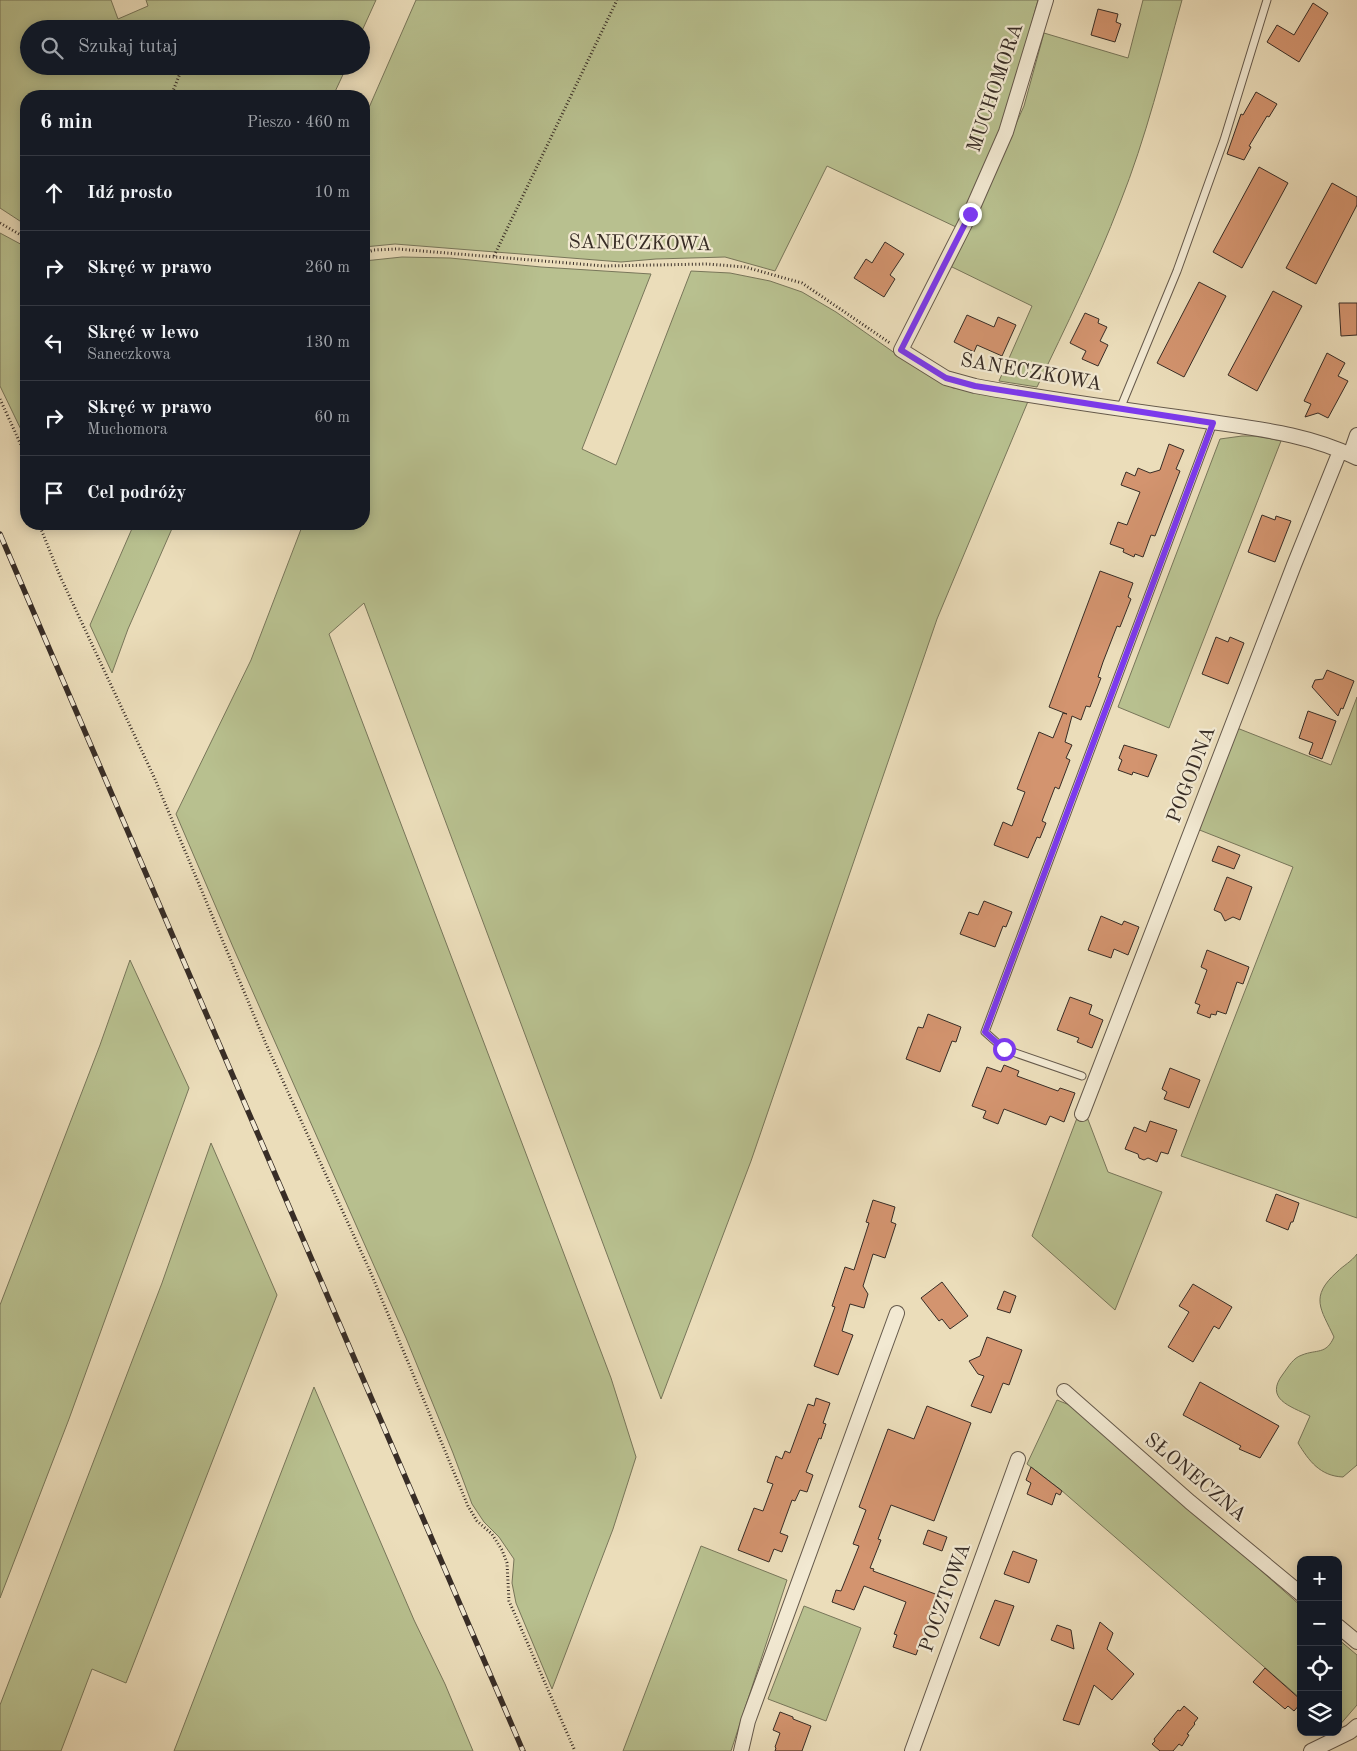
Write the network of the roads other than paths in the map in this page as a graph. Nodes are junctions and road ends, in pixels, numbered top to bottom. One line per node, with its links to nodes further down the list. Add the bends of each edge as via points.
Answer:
1 (1046, 0): 3 (street, MUCHOMORA, via 1006,132 970,214)
2 (1266, 0): 4 (lane, via 1224,140 1177,271)
3 (901, 350): 4 (street, SANECZKOWA, via 946,378 975,386)
4 (1120, 409): 5 (street, SANECZKOWA)
5 (1213, 423): 7 (street, SANECZKOWA, via 1294,436); 8 (lane, via 985,1032 1004,1049)
6 (1357, 435): 7 (street, POGODNA)
7 (1349, 454): 9 (street, POGODNA, via 1294,566)
8 (1082, 1076)
9 (1082, 1114)
10 (897, 1313): 17 (street, via 748,1721)
11 (1064, 1391): 13 (street, SŁONECZNA)
12 (1018, 1459): 18 (street, POCZTOWA)
13 (1297, 1591)
14 (1342, 1629): 15 (street)
15 (1357, 1642)
16 (1357, 1726): 19 (street)
17 (741, 1751)
18 (912, 1751)
19 (1311, 1751)

